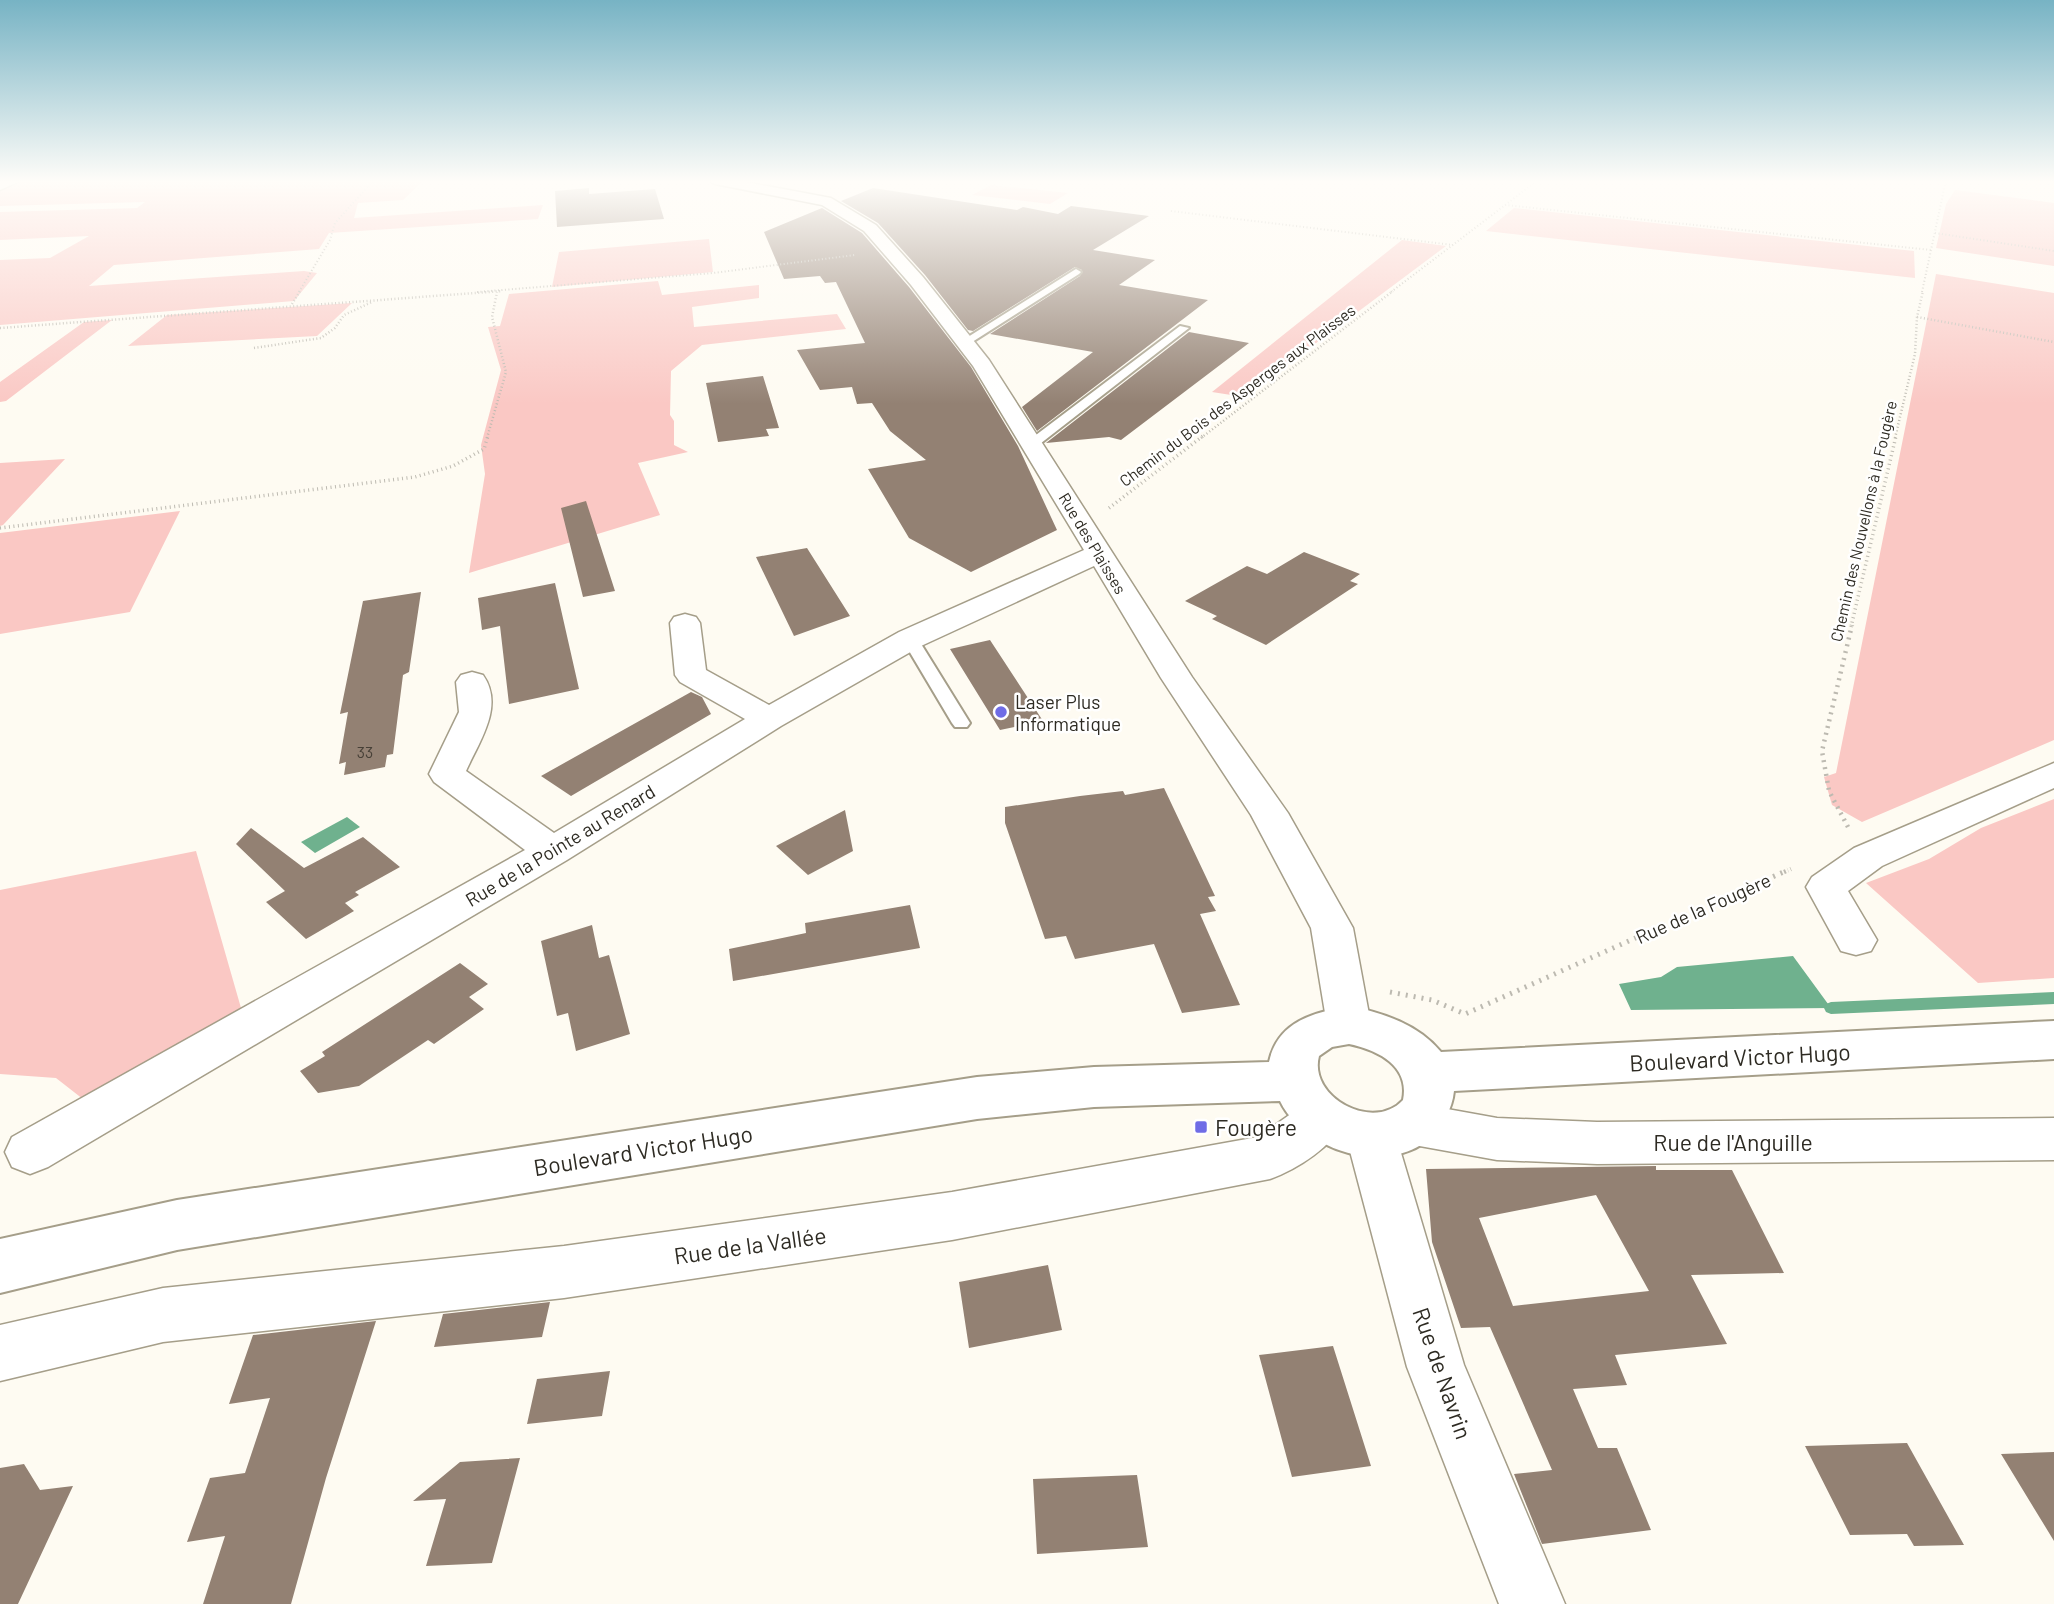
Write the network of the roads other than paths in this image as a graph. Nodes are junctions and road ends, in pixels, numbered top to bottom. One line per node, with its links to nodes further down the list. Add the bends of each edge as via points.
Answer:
1 (896, 255): 4 (street, Rue des Plaisses)
2 (1076, 272): 4 (lane)
3 (1184, 328): 5 (lane)
4 (965, 342): 5 (street, Rue des Plaisses)
5 (1032, 444): 6 (street, Rue des Plaisses)
6 (1098, 554): 8 (street, Rue de la Pointe au Renard); 15 (street, Rue des Plaisses, via 1269,813 1332,929)
7 (685, 623): 10 (street, via 691,675)
8 (910, 639): 10 (street, Rue de la Pointe au Renard); 11 (lane)
9 (472, 682): 13 (street, via 476,712 447,774)
10 (768, 719): 13 (street, Rue de la Pointe au Renard)
11 (961, 723)
12 (2054, 774): 14 (street, via 1868,857 1826,887)
13 (554, 851): 20 (street, Rue de la Pointe au Renard)
14 (1856, 940)
15 (1347, 1011): 17 (main road, via 1368,1028 1403,1045); 18 (main road, via 1304,1040 1292,1065)
16 (2054, 1040): 17 (main road, Boulevard Victor Hugo)
17 (1426, 1073): 18 (main road, via 1430,1092 1425,1110)
18 (1350, 1115): 19 (street, Rue de l'Anguille, via 1497,1139 1597,1143); 21 (main road, Boulevard Victor Hugo, via 1248,1084 1094,1087 977,1098 177,1224); 22 (street, Rue de la Vallée, via 1270,1157 952,1216 564,1272); 24 (street, Rue de Navrin, via 1436,1367)
19 (2054, 1139)
20 (30, 1152)
21 (0, 1266)
22 (163, 1315): 23 (street)
23 (0, 1353)
24 (1532, 1604)

